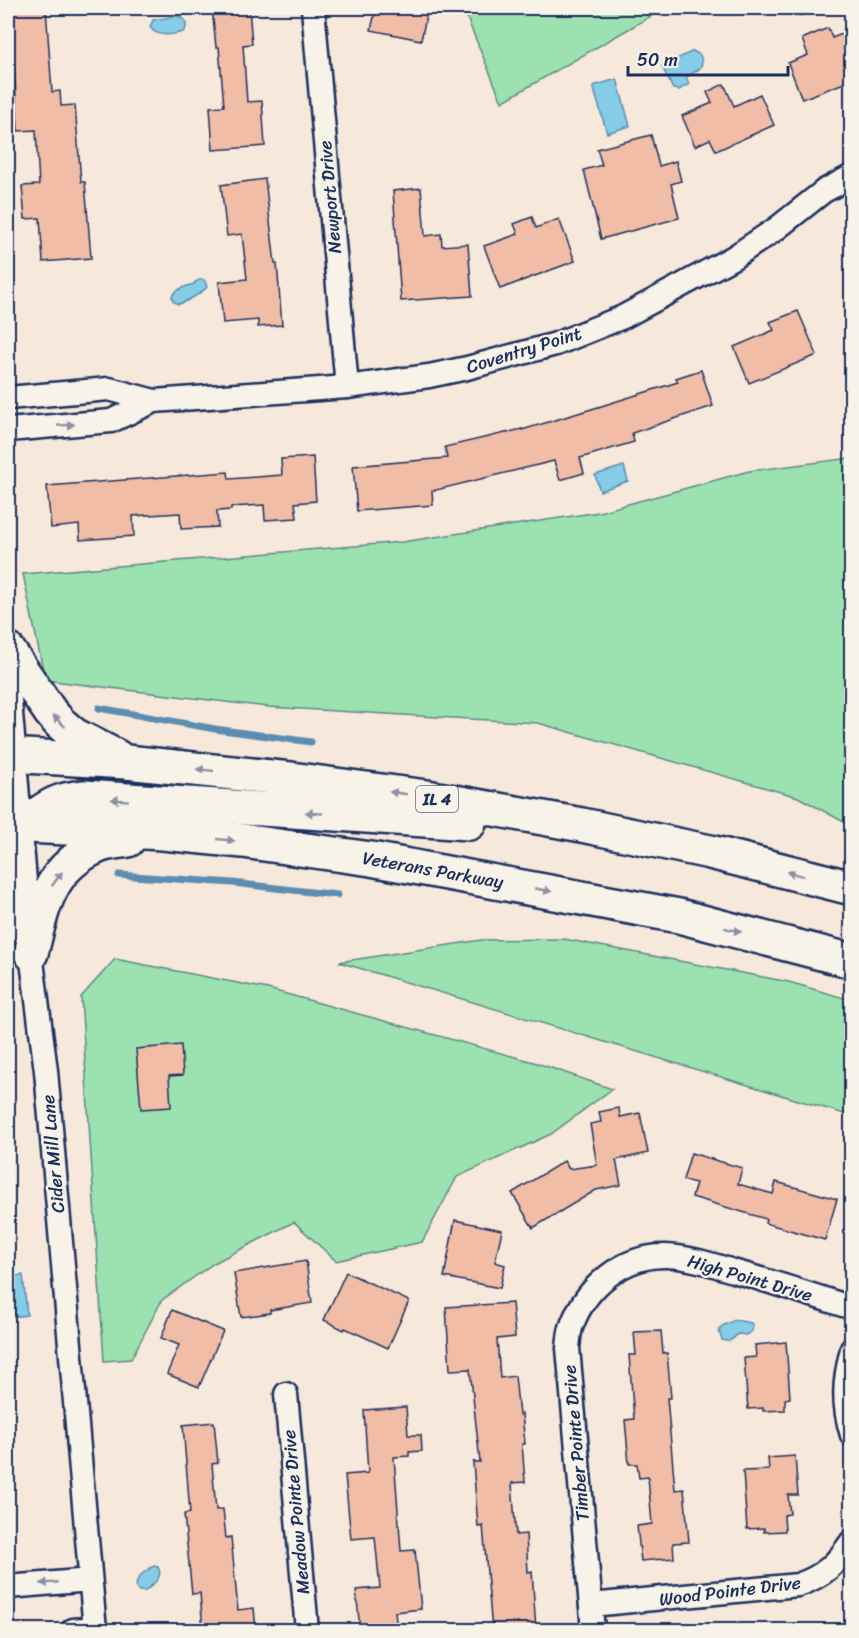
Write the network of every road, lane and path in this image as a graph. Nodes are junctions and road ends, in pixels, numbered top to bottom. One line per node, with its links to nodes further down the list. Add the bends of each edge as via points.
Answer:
1 (313, 8): 3 (street, Newport Drive)
2 (852, 176): 3 (street, Coventry Point, via 824,191 734,257 623,317 556,344 467,368)
3 (347, 387): 5 (street, Coventry Point)
4 (8, 398): 5 (street, Coventry Point, via 108,389)
5 (154, 401): 6 (street, Coventry Point, one-way to 5, via 111,420)
6 (8, 430)
7 (8, 651): 10 (highway, one-way to 7, via 74,735 60,723)
8 (8, 677): 9 (street, Cider Mill Lane)
9 (10, 758): 10 (highway, IL 4); 11 (street, Cider Mill Lane)
10 (126, 762): 12 (highway, IL 4, one-way to 10, via 404,794)
11 (14, 825): 12 (highway, one-way to 11, via 470,824 84,797 53,803); 13 (highway, Veterans Parkway); 16 (street, Cider Mill Lane)
12 (582, 825): 14 (highway, IL 4, one-way to 12)
13 (163, 833): 16 (highway, one-way to 13, via 49,890 67,866 98,846); 17 (highway, Veterans Parkway, one-way to 17, via 371,859 487,879 679,916)
14 (852, 888)
15 (8, 899): 16 (highway)
16 (30, 942): 24 (street, Cider Mill Lane, via 46,1071)
17 (852, 961)
18 (614, 1271): 19 (street, High Point Drive, via 650,1257 689,1259); 26 (street, Timber Pointe Drive, via 580,1306 568,1348)
19 (852, 1308)
20 (852, 1349): 22 (street, via 844,1388)
21 (286, 1394): 28 (street, Meadow Pointe Drive)
22 (852, 1435)
23 (852, 1541): 26 (street, Wood Pointe Drive, via 826,1572 798,1586)
24 (90, 1580): 25 (street, one-way to 25); 27 (street, Cider Mill Lane)
25 (8, 1587)
26 (591, 1605): 29 (street, Timber Pointe Drive)
27 (88, 1630)
28 (307, 1630)
29 (593, 1630)

